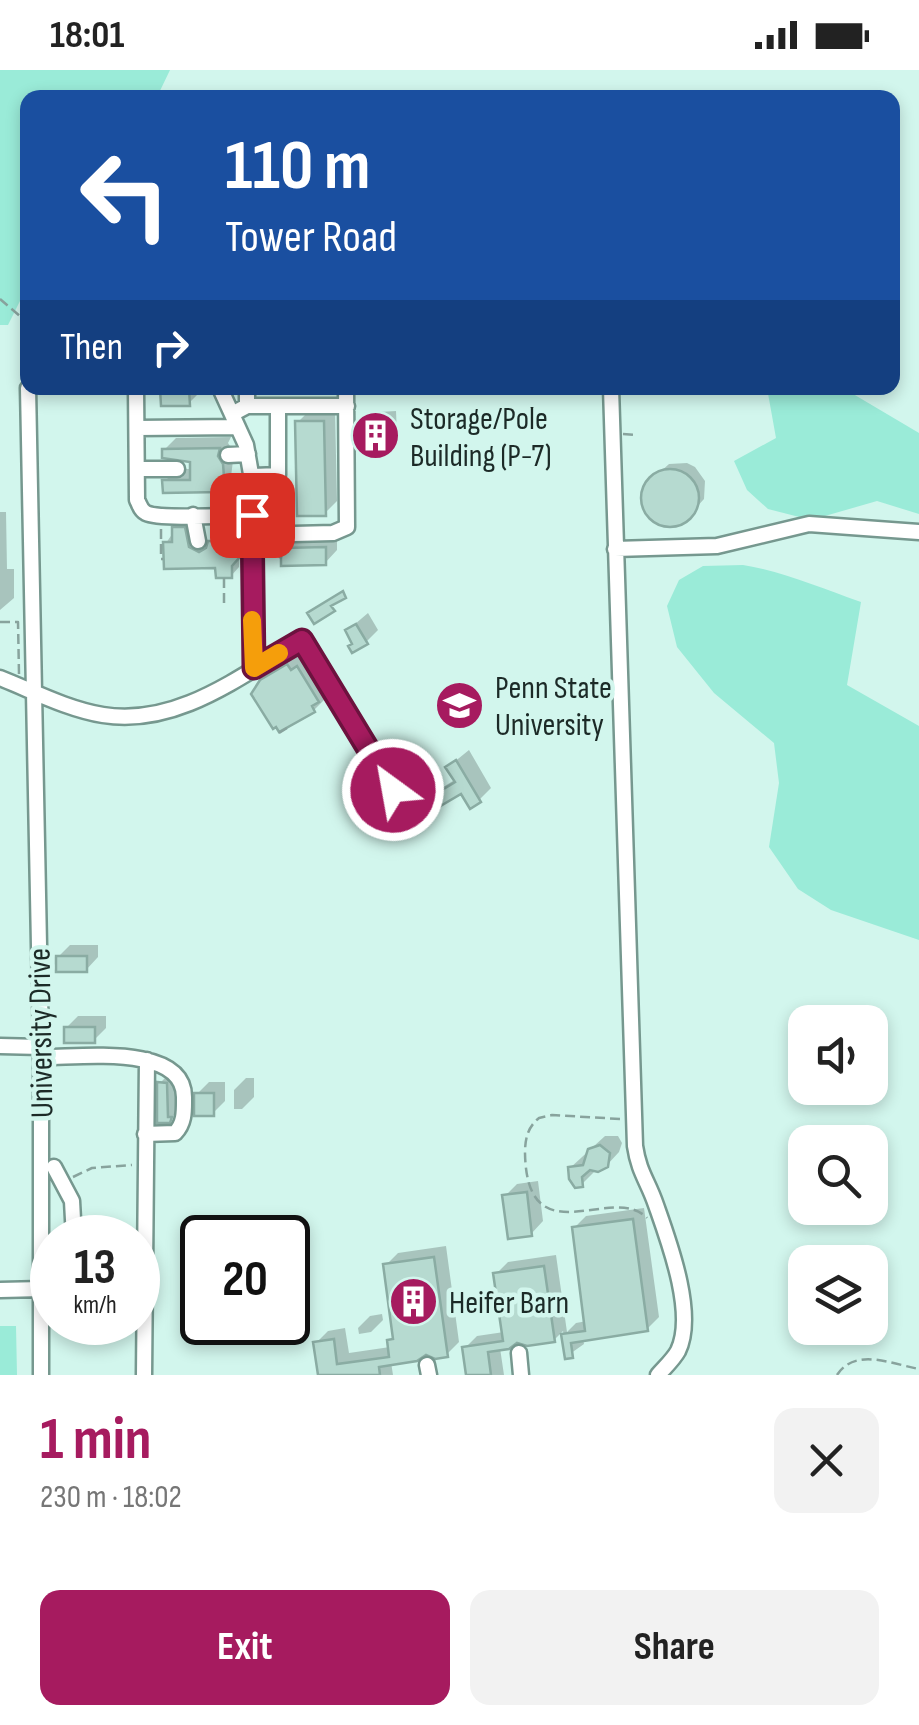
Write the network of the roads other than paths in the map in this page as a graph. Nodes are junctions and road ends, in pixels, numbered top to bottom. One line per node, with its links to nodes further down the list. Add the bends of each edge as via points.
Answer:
1 (28, 395): 26 (street, University Drive)
2 (136, 395): 11 (street)
3 (223, 395): 10 (street)
4 (247, 395): 7 (street)
5 (346, 395): 9 (street)
6 (611, 395): 23 (street)
7 (247, 406): 8 (street); 10 (street)
8 (278, 406): 9 (street); 16 (street, via 278,475)
9 (346, 406): 21 (street, via 354,435 347,527)
10 (235, 421): 11 (street); 12 (street)
11 (136, 428): 14 (street)
12 (248, 454): 13 (street); 16 (street)
13 (228, 455)
14 (137, 468): 15 (street); 18 (street, via 142,509)
15 (177, 470)
16 (252, 480): 17 (street); 19 (street)
17 (229, 486)
18 (193, 515): 19 (street); 22 (street)
19 (252, 515): 21 (street)
20 (919, 532): 23 (street, via 808,524 716,546)
21 (254, 541): 24 (street)
22 (198, 542)
23 (615, 549): 44 (street, via 639,1172 681,1286 684,1327 679,1349)
24 (254, 668): 26 (street, via 200,700 153,714 102,715); 27 (street, via 302,640)
25 (0, 678): 26 (street)
26 (34, 692): 29 (street, University Drive)
27 (393, 790)
28 (0, 1046): 29 (street)
29 (41, 1052): 30 (street); 33 (street, University Drive)
30 (147, 1060): 31 (street); 31 (street, via 178,1074 184,1112 175,1133)
31 (144, 1134): 35 (street)
32 (54, 1167): 34 (street)
33 (42, 1215)
34 (74, 1215)
35 (142, 1215)
36 (0, 1290): 37 (street)
37 (30, 1290)
38 (42, 1345): 41 (street, University Drive)
39 (143, 1345): 42 (street)
40 (518, 1353): 43 (street)
41 (42, 1375)
42 (144, 1375)
43 (522, 1375)
44 (658, 1375)

